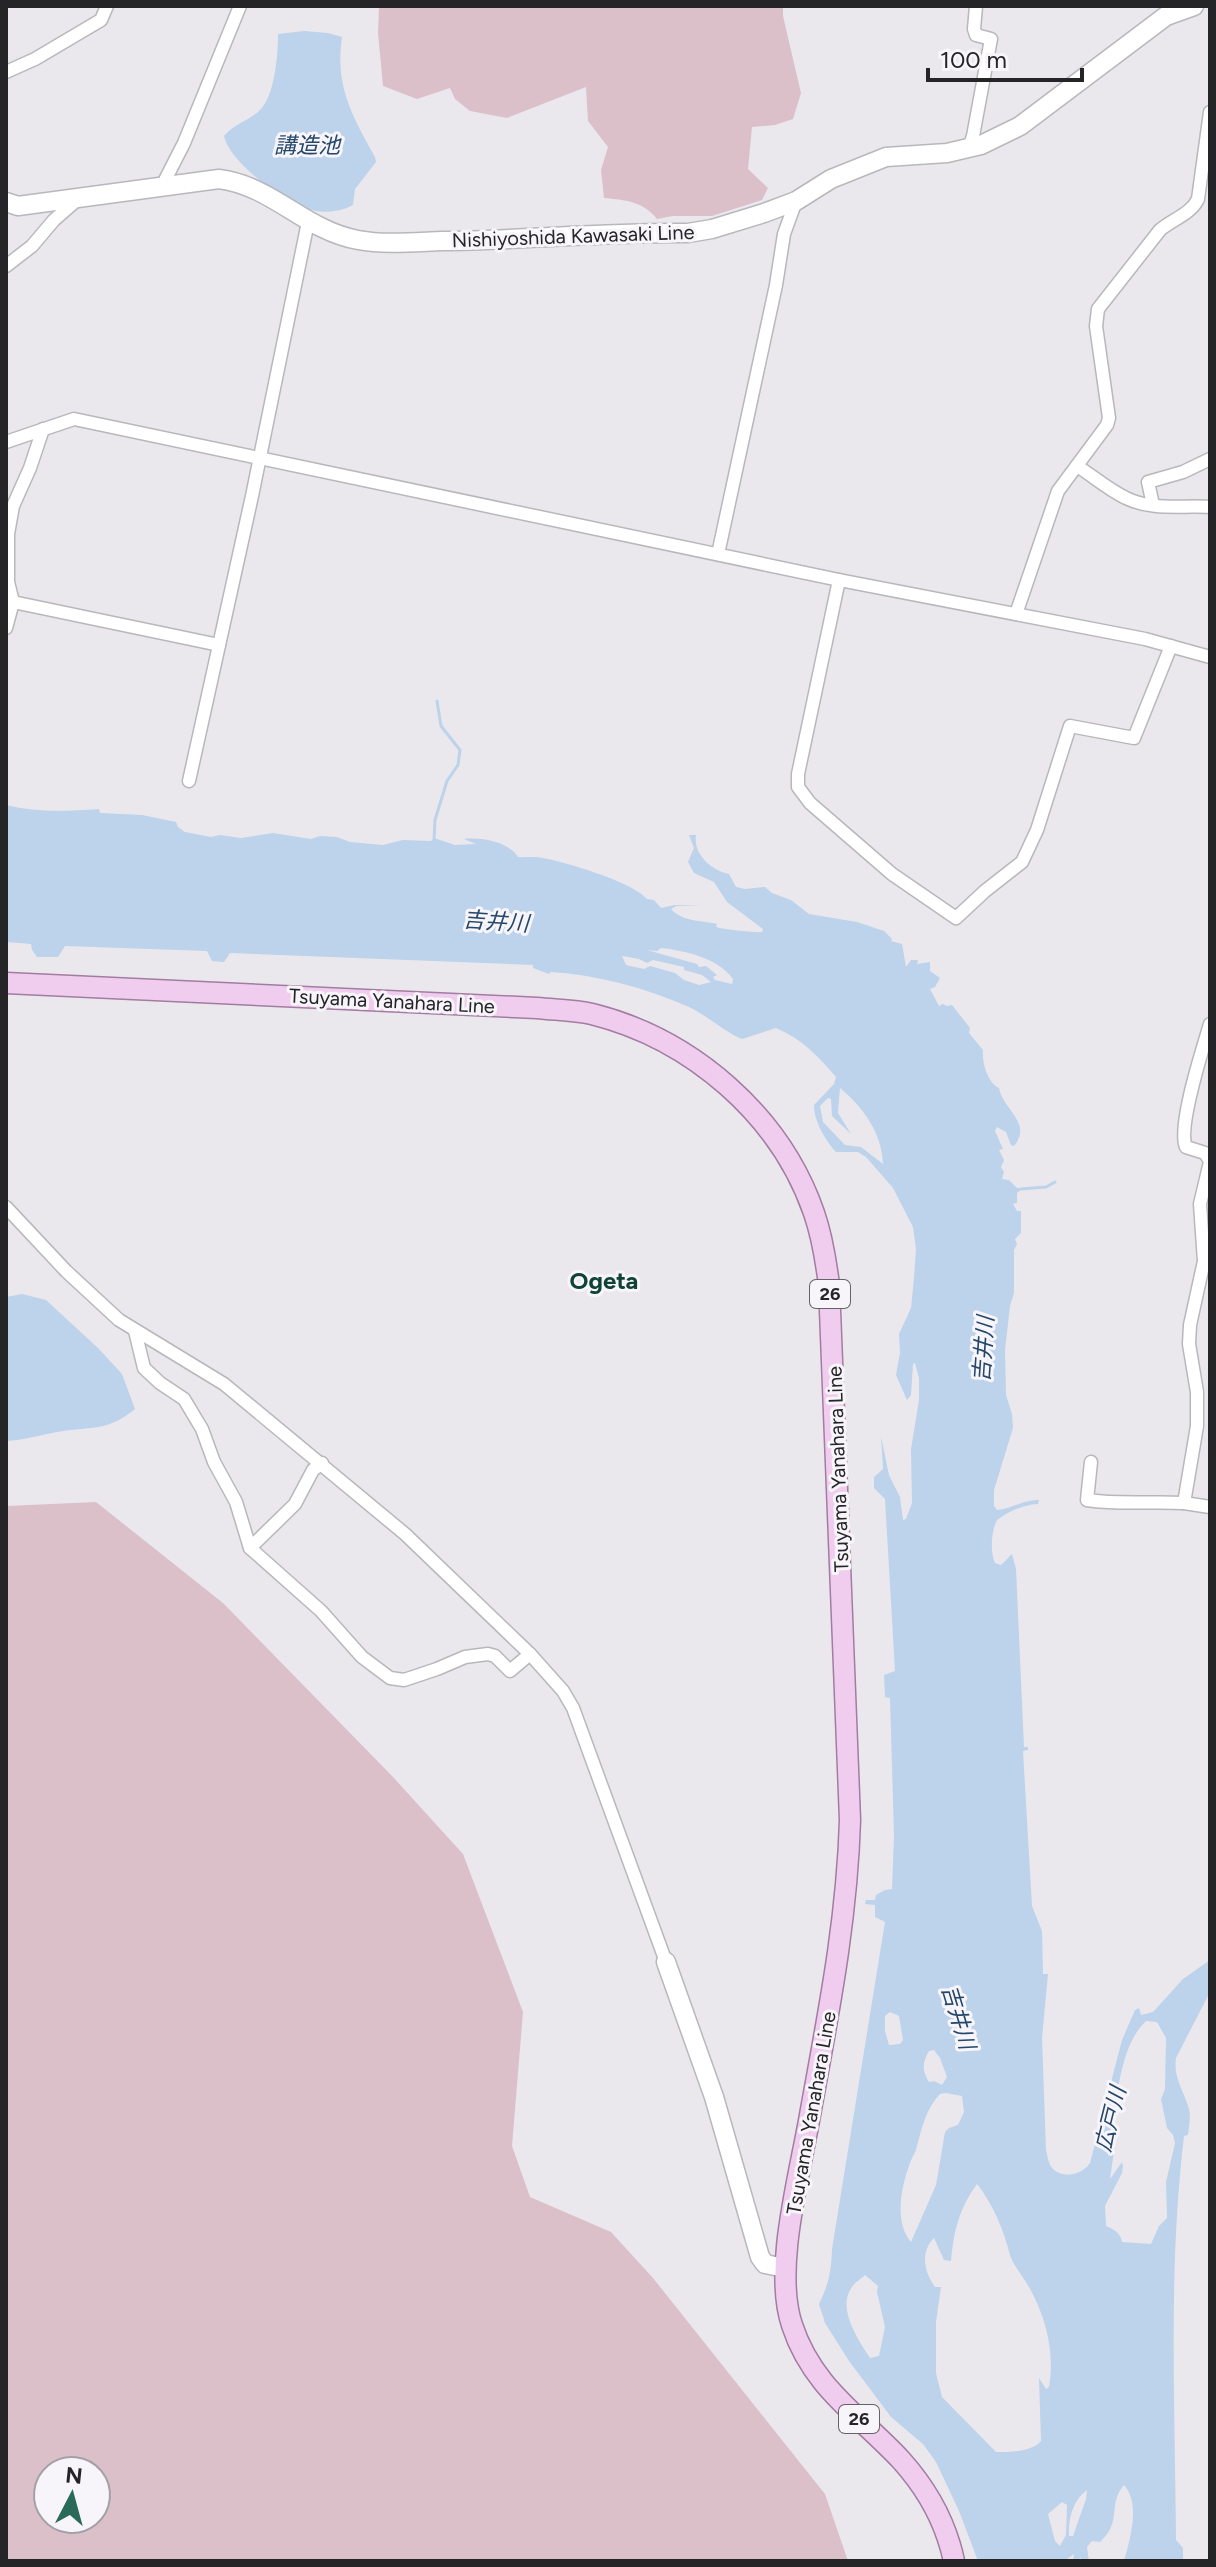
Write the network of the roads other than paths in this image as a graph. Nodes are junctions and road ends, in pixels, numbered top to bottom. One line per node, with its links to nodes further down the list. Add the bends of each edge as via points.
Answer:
1 (107, 6): 5 (street, via 101,20)
2 (240, 6): 8 (street)
3 (976, 6): 7 (street, via 976,35 991,39)
4 (1194, 6): 7 (main road, Nishiyoshida Kawasaki Line, via 1166,16 1020,126)
5 (6, 72)
6 (1210, 112): 18 (street, via 1193,210 1160,230 1098,309 1109,418)
7 (969, 148): 10 (main road, Nishiyoshida Kawasaki Line, via 886,157 831,179)
8 (161, 188): 9 (main road, Nishiyoshida Kawasaki Line); 12 (main road, Nishiyoshida Kawasaki Line, via 219,179 239,182)
9 (80, 197): 11 (main road, Nishiyoshida Kawasaki Line, via 18,206); 13 (street)
10 (796, 201): 12 (main road, Nishiyoshida Kawasaki Line, via 688,233 385,242 356,240); 21 (street, via 784,234)
11 (6, 202)
12 (308, 222): 16 (street)
13 (6, 266)
14 (43, 429): 15 (street); 16 (street, via 74,419); 23 (street, via 13,506 8,534)
15 (6, 442)
16 (260, 457): 21 (street); 26 (street)
17 (1210, 459): 19 (street, via 1148,482)
18 (1077, 466): 19 (street, via 1125,498); 24 (street, via 1058,491)
19 (1153, 505): 20 (street)
20 (1210, 507)
21 (718, 554): 22 (street)
22 (839, 580): 24 (street); 27 (street, via 798,787 892,874 956,918 1022,862 1070,726 1134,738)
23 (13, 602): 25 (street); 26 (street)
24 (1016, 614): 27 (street)
25 (6, 628)
26 (219, 645): 29 (street)
27 (1171, 646): 28 (street)
28 (1210, 657)
29 (189, 781)
30 (6, 983): 42 (main road, Tsuyama Yanahara Line / 26, via 588,1014 660,1039 724,1081 761,1120 793,1166 815,1215 829,1285 850,1820 842,1931)
31 (1209, 1031): 32 (street, via 1183,1140)
32 (1210, 1161): 37 (street, via 1200,1204 1204,1261 1190,1325 1197,1426)
33 (6, 1207): 34 (street, via 66,1271)
34 (135, 1331): 36 (street, via 224,1384); 39 (street, via 144,1368 184,1399 202,1429 236,1502)
35 (1091, 1462): 37 (street, via 1087,1500)
36 (322, 1463): 39 (street, via 295,1504); 40 (street)
37 (1184, 1503): 38 (street)
38 (1210, 1507)
39 (250, 1548): 40 (street, via 390,1678 404,1680 488,1654 510,1671)
40 (530, 1654): 41 (street, via 573,1708)
41 (666, 1962): 42 (main road, via 714,2097 760,2257 765,2264)
42 (785, 2268): 43 (main road, Tsuyama Yanahara Line / 26, via 786,2305 802,2352 818,2378 902,2461 928,2495 949,2534)
43 (954, 2561)

